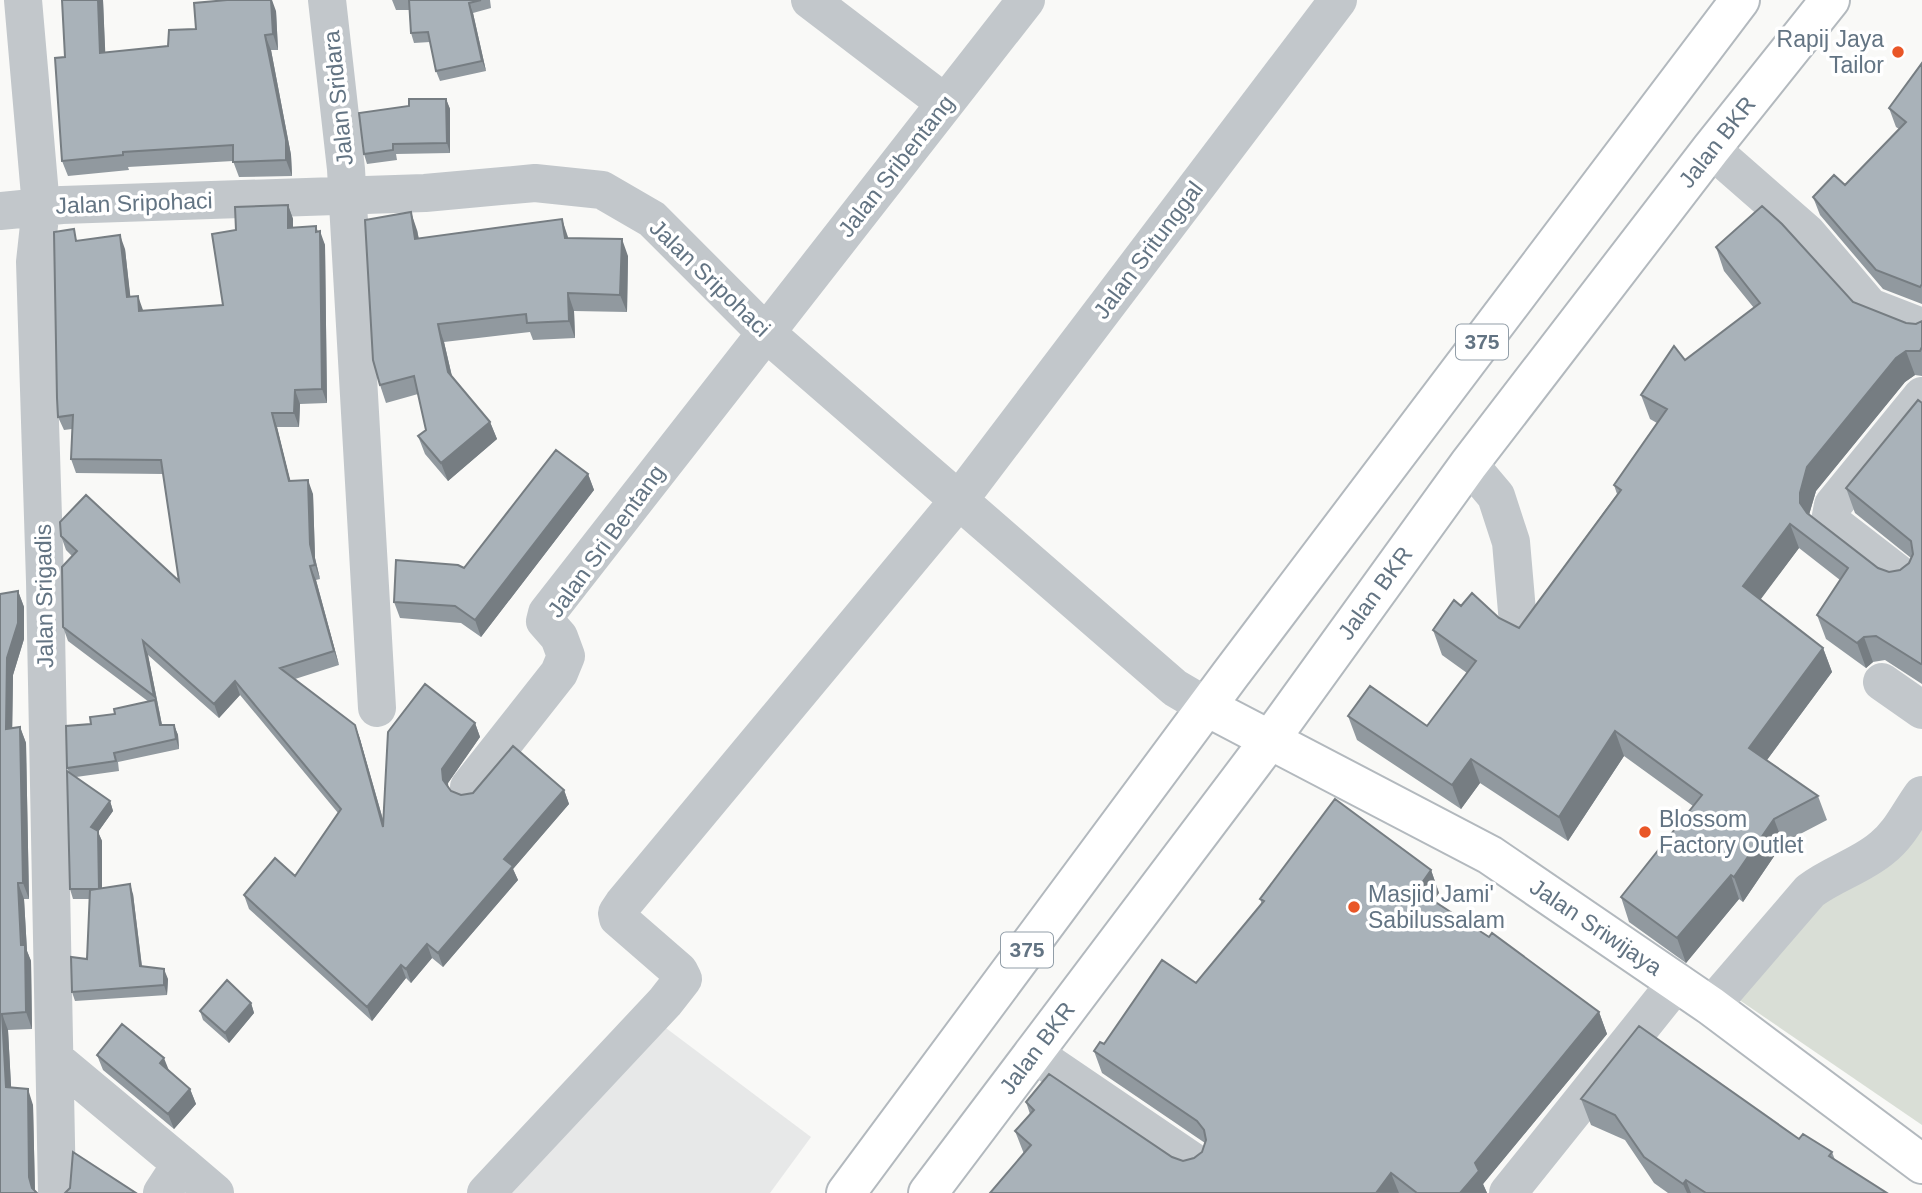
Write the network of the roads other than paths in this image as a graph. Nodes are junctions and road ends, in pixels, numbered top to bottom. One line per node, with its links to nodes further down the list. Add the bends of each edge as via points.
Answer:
1 (23, 0): 11 (street, Jalan Srigadis)
2 (327, 0): 10 (street, Jalan Sridara)
3 (810, 0): 8 (street)
4 (1026, 0): 8 (street, Jalan Sribentang)
5 (1338, 0): 17 (street, Jalan Sritunggal)
6 (1740, 0): 22 (main road, 375)
7 (1830, 0): 9 (main road, Jalan BKR / 375)
8 (945, 103): 14 (street, Jalan Sribentang)
9 (1711, 149): 13 (street, via 1807,233 1870,307); 16 (main road, Jalan BKR / 375)
10 (348, 195): 11 (street, Jalan Sripohaci); 14 (street, Jalan Sripohaci, via 535,183 602,190 652,219); 21 (street, Jalan Sridara)
11 (41, 207): 12 (street, Jalan Sripohaci); 30 (street, Jalan Srigadis, via 35,262)
12 (0, 211)
13 (1922, 327)
14 (764, 331): 17 (street, Jalan Sripohaci); 25 (street, Jalan Sri Bentang, via 547,613 545,621 559,637 566,656 559,673)
15 (1922, 396): 18 (street, via 1833,505 1830,515 1830,521)
16 (1469, 464): 19 (street, via 1496,496 1511,542); 24 (main road, Jalan BKR / 375)
17 (959, 500): 22 (street, Jalan Sripohaci, via 1175,688); 36 (street, Jalan Sritunggal, via 617,913 683,979)
18 (1900, 575)
19 (1518, 623)
20 (1882, 682): 23 (street)
21 (377, 708)
22 (1209, 708): 24 (main road, Jalan Sriwijaya); 37 (main road, 375)
23 (1922, 710)
24 (1269, 741): 27 (main road, Jalan Sriwijaya, via 1490,855); 29 (main road, Jalan BKR / 375)
25 (469, 788)
26 (1922, 795): 28 (street, via 1897,835 1881,849 1810,891)
27 (1677, 982): 28 (main road, Jalan Sriwijaya); 39 (street)
28 (1711, 1006): 32 (main road, Jalan Sriwijaya)
29 (1033, 1053): 31 (street); 38 (main road, Jalan BKR / 375)
30 (55, 1059): 33 (street); 34 (street, Jalan Srigadis)
31 (1192, 1161)
32 (1922, 1164)
33 (171, 1178): 35 (street)
34 (57, 1193)
35 (215, 1193)
36 (486, 1193)
37 (846, 1193)
38 (928, 1193)
39 (1508, 1193)

